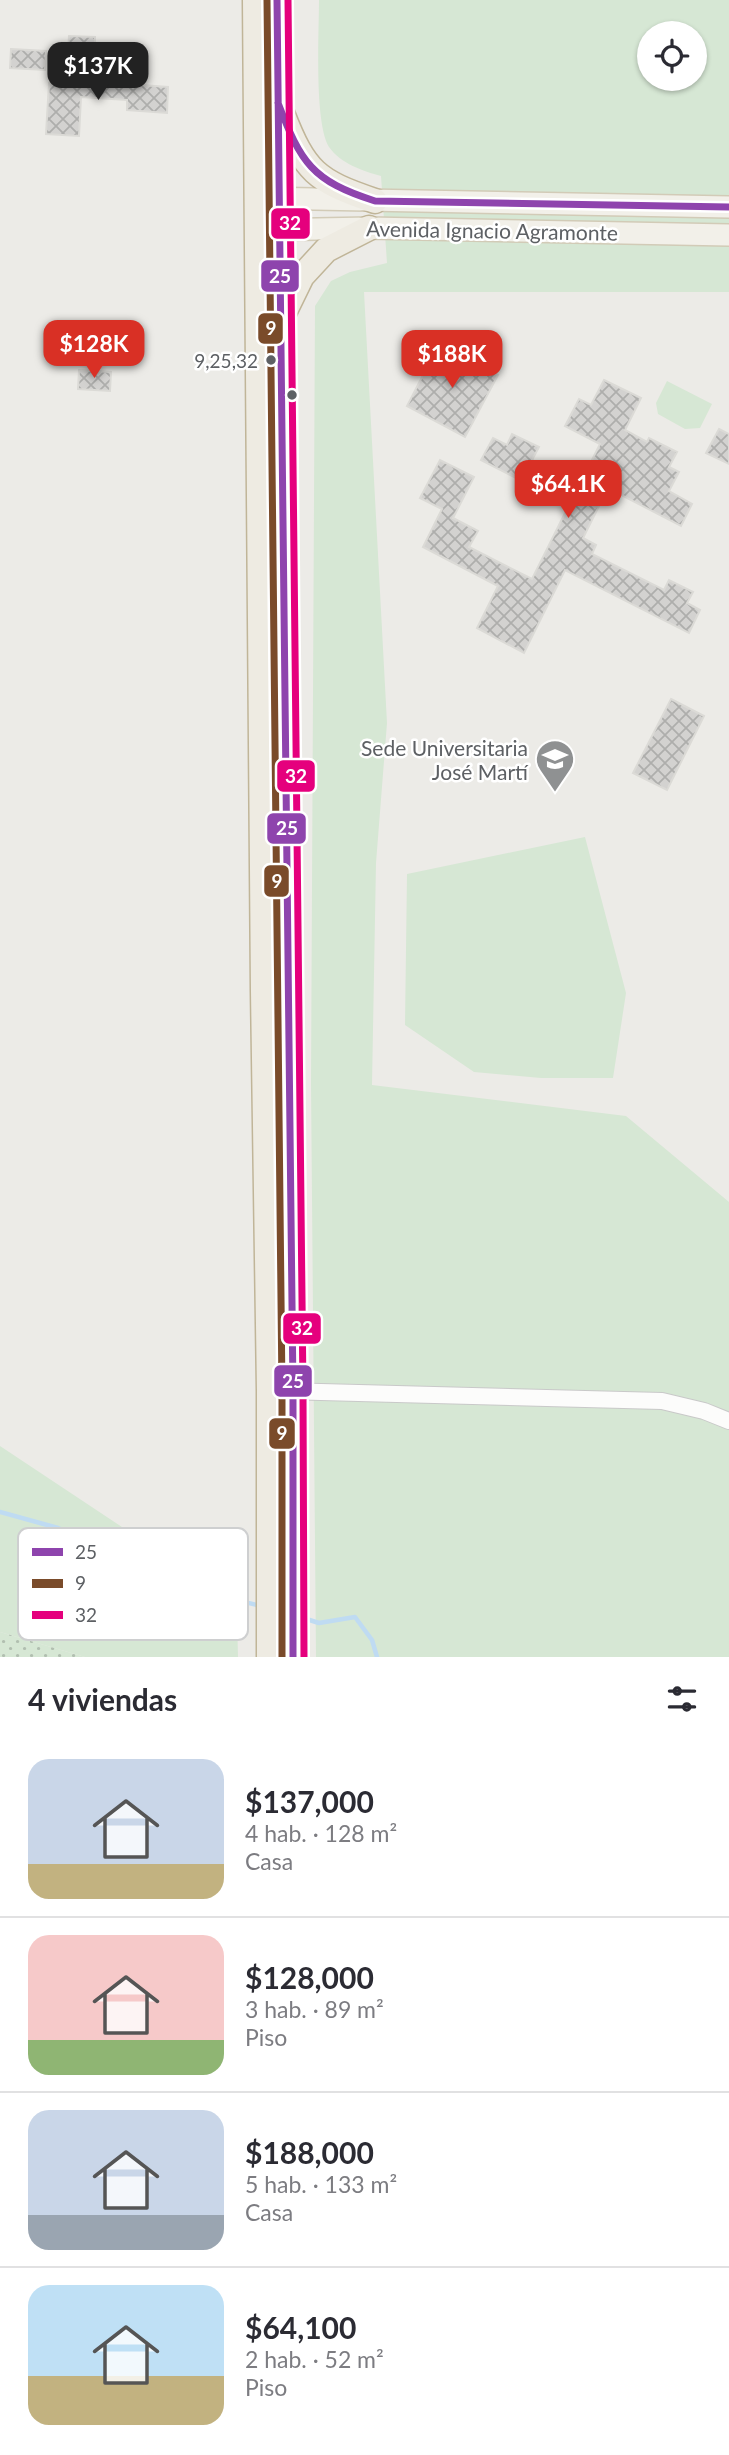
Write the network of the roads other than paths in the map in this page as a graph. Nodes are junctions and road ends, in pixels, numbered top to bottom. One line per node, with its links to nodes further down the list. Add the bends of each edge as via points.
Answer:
1 (255, 0): 4 (highway)
2 (276, 0): 3 (highway)
3 (277, 102): 4 (highway); 5 (highway, via 306,164 338,188)
4 (267, 198): 5 (main road, Avenida Ignacio Agramonte); 8 (highway)
5 (375, 201): 6 (main road, Avenida Ignacio Agramonte)
6 (729, 207)
7 (369, 228): 8 (main road, Avenida Ignacio Agramonte); 9 (main road, Avenida Ignacio Agramonte); 10 (highway, via 326,250 302,276)
8 (267, 229): 10 (highway); 11 (highway)
9 (729, 235)
10 (279, 323): 11 (highway)
11 (281, 1391): 12 (street, via 662,1401); 13 (highway)
12 (729, 1421)
13 (281, 1646)

